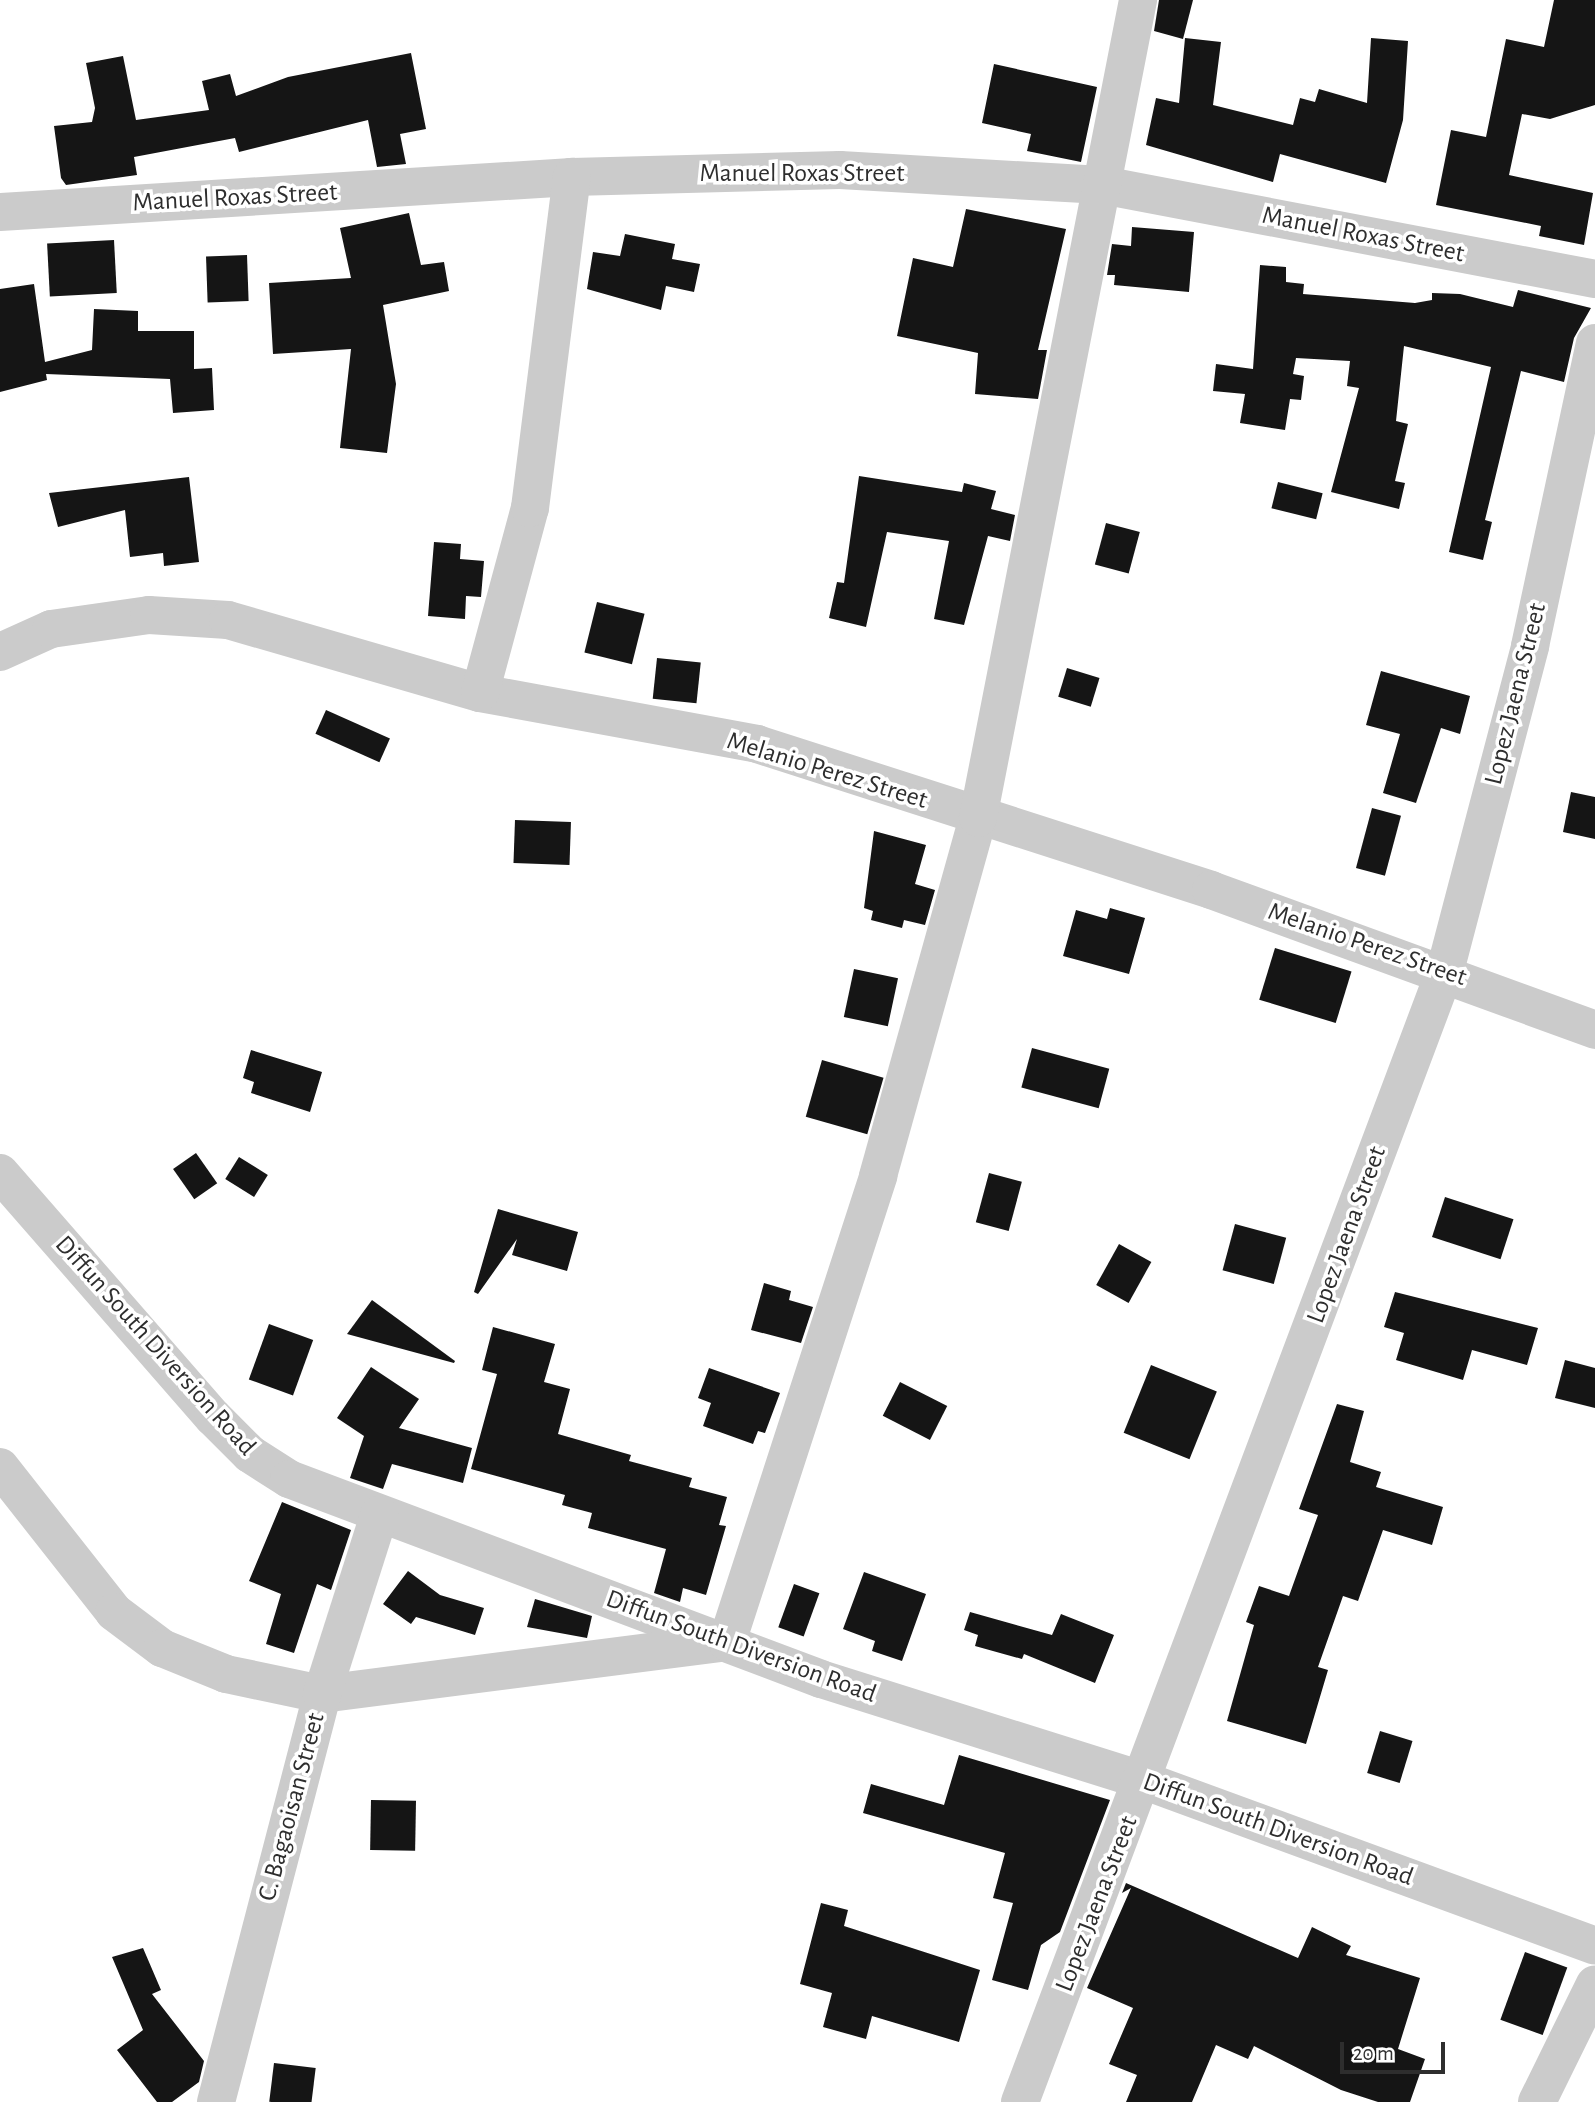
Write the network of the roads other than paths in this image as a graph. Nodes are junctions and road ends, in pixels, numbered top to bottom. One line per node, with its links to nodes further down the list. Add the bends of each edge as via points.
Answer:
1 (1138, 0): 3 (street)
2 (572, 177): 3 (street, Manuel Roxas Street, via 840,170); 4 (street, Manuel Roxas Street); 8 (street, via 530,508)
3 (1102, 185): 5 (street, Manuel Roxas Street); 9 (street)
4 (0, 212)
5 (1595, 279)
6 (1595, 343): 10 (street, Lopez Jaena Street, via 1530,646)
7 (0, 652): 8 (street, Melanio Perez Street, via 51,629 149,615 228,620)
8 (480, 693): 9 (street, Melanio Perez Street, via 757,744)
9 (978, 818): 10 (street, Melanio Perez Street); 15 (street, via 878,1176)
10 (1445, 971): 11 (street, Melanio Perez Street); 17 (street, Lopez Jaena Street)
11 (1595, 1030)
12 (0, 1173): 14 (street, Diffun South Diversion Road, via 250,1454 289,1479)
13 (0, 1467): 16 (street, via 114,1612 162,1648 226,1674)
14 (379, 1515): 15 (street, Diffun South Diversion Road); 16 (street, C. Bagaoisan Street)
15 (727, 1642): 16 (street); 17 (street, Diffun South Diversion Road, via 821,1679)
16 (321, 1693): 20 (street, C. Bagaoisan Street)
17 (1145, 1781): 18 (street, Diffun South Diversion Road); 21 (street, Lopez Jaena Street)
18 (1595, 1946)
19 (1595, 1984): 22 (street)
20 (216, 2102)
21 (1020, 2102)
22 (1537, 2102)

